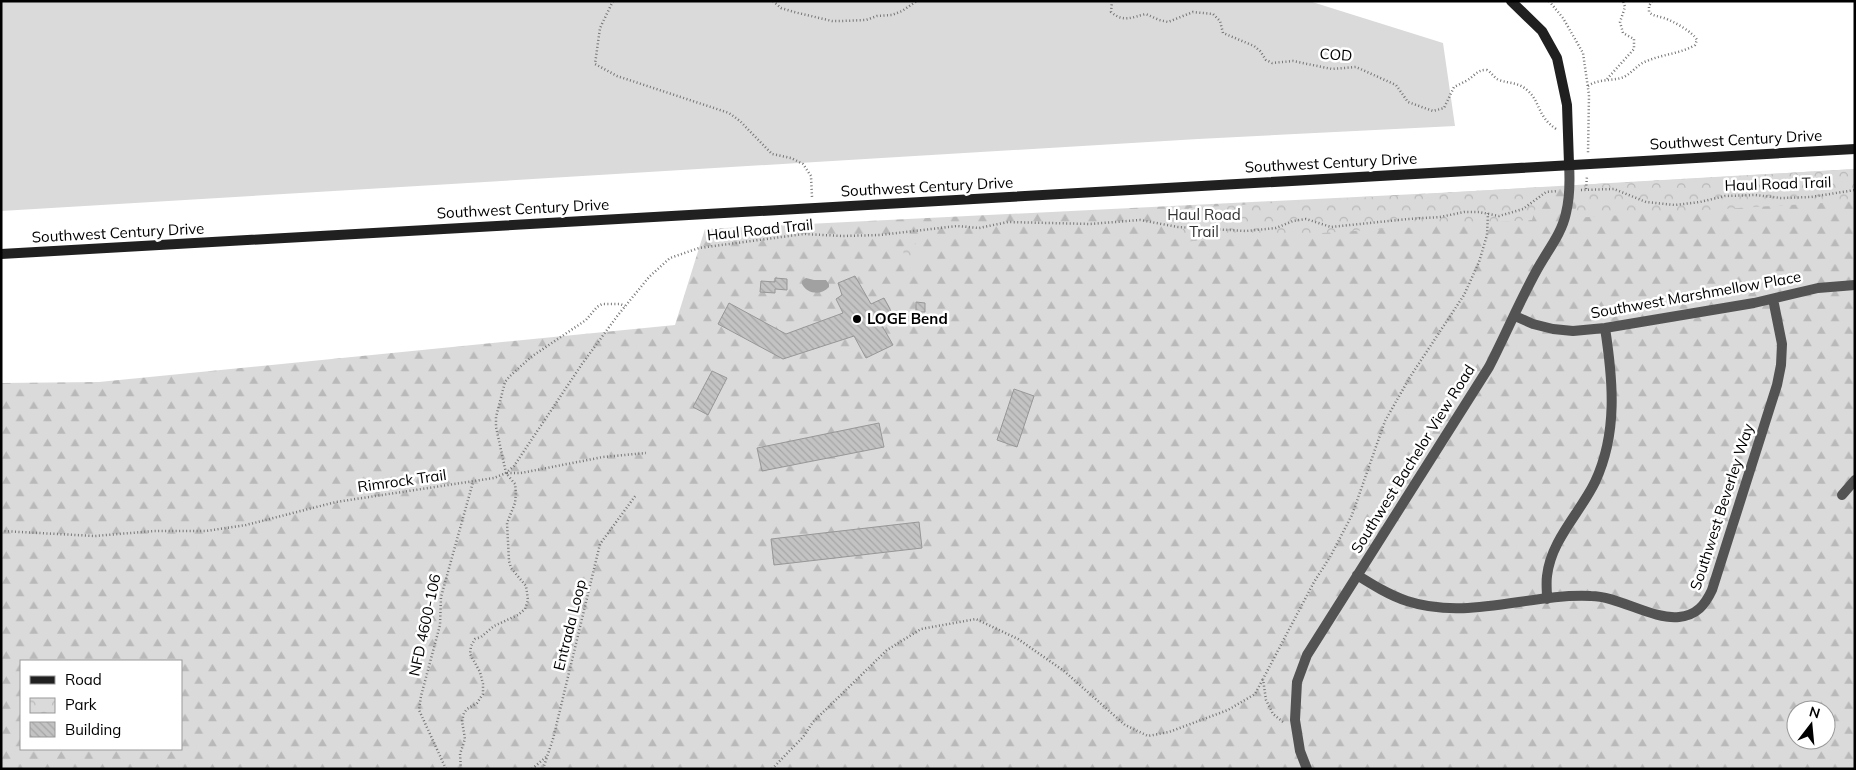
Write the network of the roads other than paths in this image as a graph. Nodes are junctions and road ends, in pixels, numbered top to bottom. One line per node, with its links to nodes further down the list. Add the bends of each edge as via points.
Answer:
1 (1512, 1): 3 (main road, via 1542,31 1557,58 1567,105)
2 (1855, 149): 3 (main road, Southwest Century Drive)
3 (1569, 164): 4 (main road, Southwest Century Drive); 7 (street, Southwest Bachelor View Road, via 1570,190 1566,215)
4 (1, 254)
5 (1855, 285): 6 (street, Southwest Marshmellow Place, via 1818,288)
6 (1773, 298): 8 (street, Southwest Marshmellow Place); 12 (street, Southwest Beverley Way, via 1782,344 1781,365 1706,602 1695,613 1678,618 1594,596)
7 (1515, 316): 8 (street, Southwest Marshmellow Place, via 1533,324 1573,331); 11 (street, Southwest Bachelor View Road, via 1488,367)
8 (1605, 328): 12 (street, via 1612,382 1613,412 1609,436 1596,481 1558,542 1547,575)
9 (1855, 480): 10 (street)
10 (1842, 495)
11 (1357, 575): 12 (street, Southwest Beverley Way, via 1388,594 1428,606 1481,608); 13 (street, Southwest Bachelor View Road, via 1307,655 1297,682 1295,720 1300,751)
12 (1547, 599)
13 (1307, 769)

